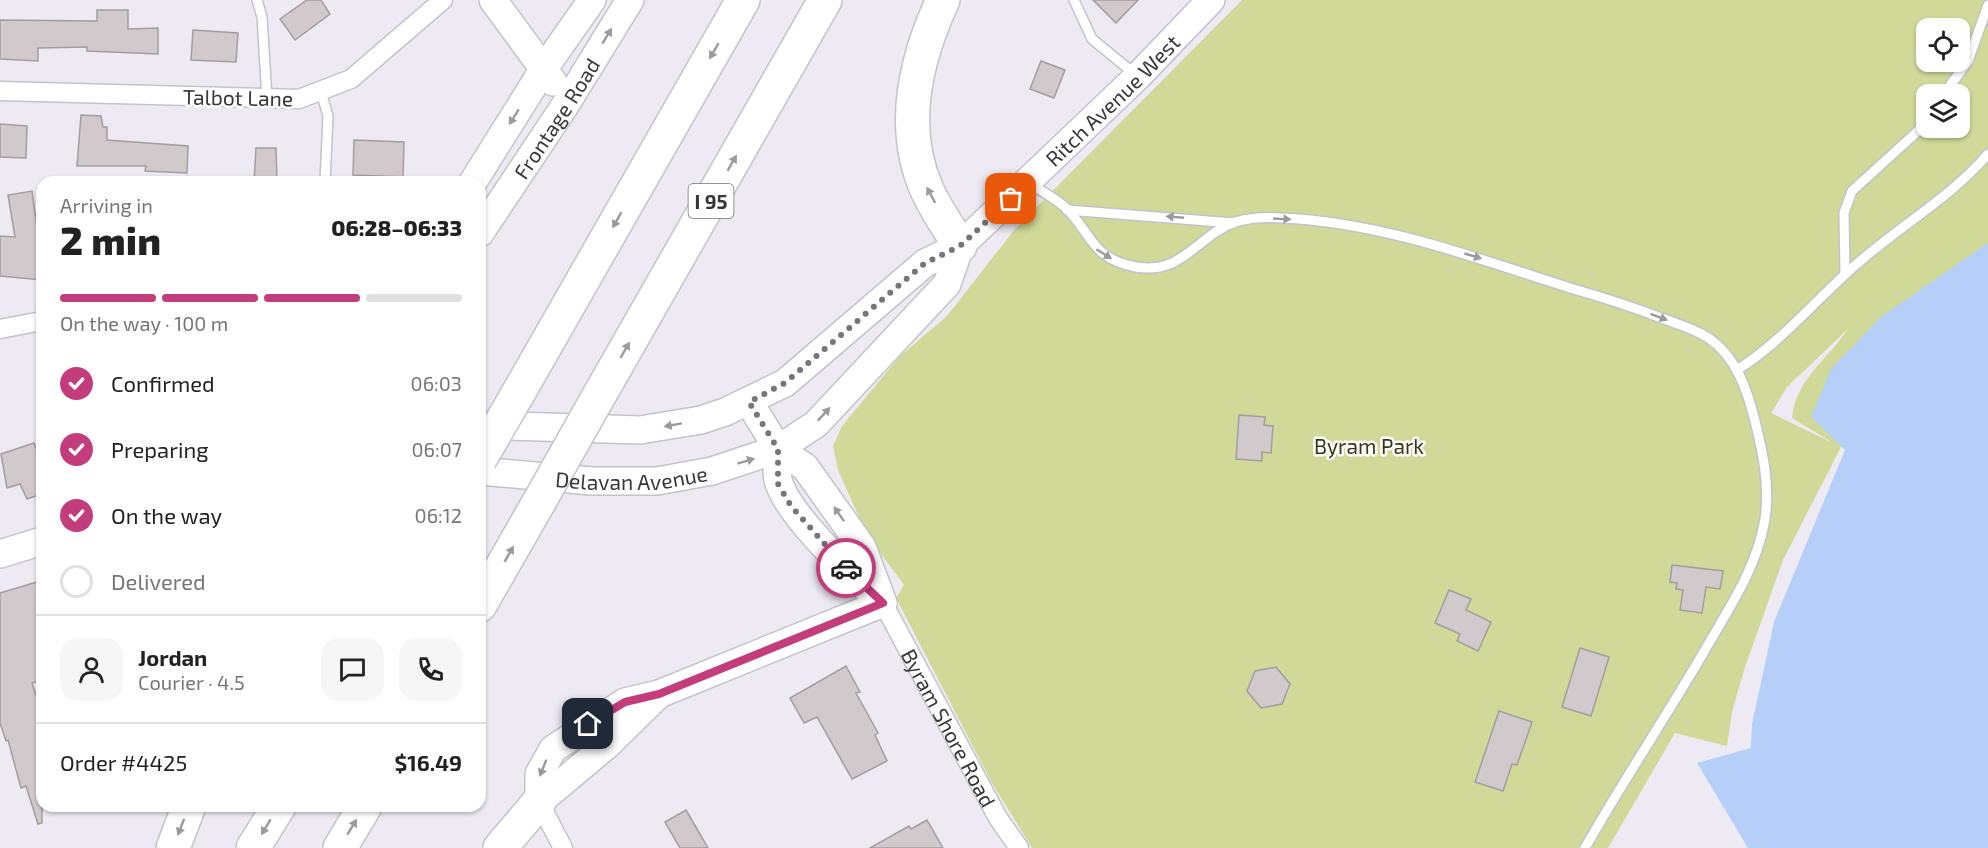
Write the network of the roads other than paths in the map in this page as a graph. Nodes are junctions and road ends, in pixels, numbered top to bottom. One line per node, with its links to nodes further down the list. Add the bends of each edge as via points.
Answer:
1 (257, 0): 17 (lane, via 262,17)
2 (443, 0): 16 (street, Talbot Lane, via 351,79)
3 (493, 0): 12 (main road)
4 (592, 0): 12 (main road, Frontage Road)
5 (630, 0): 18 (main road, Frontage Road, one-way to 5)
6 (742, 0): 34 (highway, one-way to 34, bridge)
7 (825, 0): 39 (highway, I 95, one-way to 7, bridge)
8 (943, 0): 27 (highway, one-way to 8, via 927,190 912,112 918,64)
9 (1074, 0): 13 (lane, via 1092,39)
10 (1212, 0): 13 (main road, Ritch Avenue West)
11 (1988, 5): 14 (lane, via 1968,61)
12 (545, 67): 18 (main road); 22 (main road, Frontage Road, one-way to 22)
13 (1138, 76): 23 (main road, Ritch Avenue West)
14 (1951, 84)
15 (0, 91): 17 (street, Talbot Lane)
16 (321, 92): 17 (street, Talbot Lane, via 299,99); 21 (lane, via 328,116)
17 (267, 99)
18 (566, 104): 26 (main road, Frontage Road)
19 (1916, 132): 28 (lane, via 1852,192 1844,213)
20 (1988, 154): 28 (lane, via 1968,178)
21 (325, 176)
22 (477, 176)
23 (1028, 183): 24 (lane); 27 (main road, Ritch Avenue West)
24 (1067, 210): 25 (lane, one-way to 24); 25 (lane, one-way to 25, via 1092,246 1117,261 1158,269 1180,260)
25 (1234, 223): 31 (lane, one-way to 31, via 1281,218 1354,227 1480,258 1683,326 1722,349)
26 (486, 224)
27 (960, 246): 32 (main road, Ritch Avenue West, via 925,263 785,383); 35 (main road, Ritch Avenue West, one-way to 27, via 816,424 946,284)
28 (1845, 274): 31 (lane, via 1764,353)
29 (36, 322): 30 (street)
30 (0, 329)
31 (1737, 369): 51 (lane, via 1750,400 1767,490 1765,519 1752,568)
32 (749, 402): 33 (main road, Delavan Avenue, one-way to 33, via 700,420 640,430); 35 (main road)
33 (486, 424)
34 (486, 449)
35 (778, 449): 36 (main road, Delavan Avenue, one-way to 35, via 591,481 657,482 712,471); 40 (main road, Byram Shore Road, via 778,484 791,506)
36 (486, 472)
37 (36, 543): 38 (main road)
38 (0, 554)
39 (486, 594)
40 (883, 603): 41 (main road, via 659,694 607,745); 50 (street, Byram Shore Road, via 998,818)
41 (539, 802): 48 (highway); 49 (street)
42 (187, 812): 45 (highway, one-way to 45)
43 (275, 812): 46 (highway, one-way to 46)
44 (361, 812): 47 (highway, one-way to 44)
45 (173, 848)
46 (253, 848)
47 (340, 848)
48 (500, 848)
49 (563, 848)
50 (1019, 848)
51 (1585, 848)

